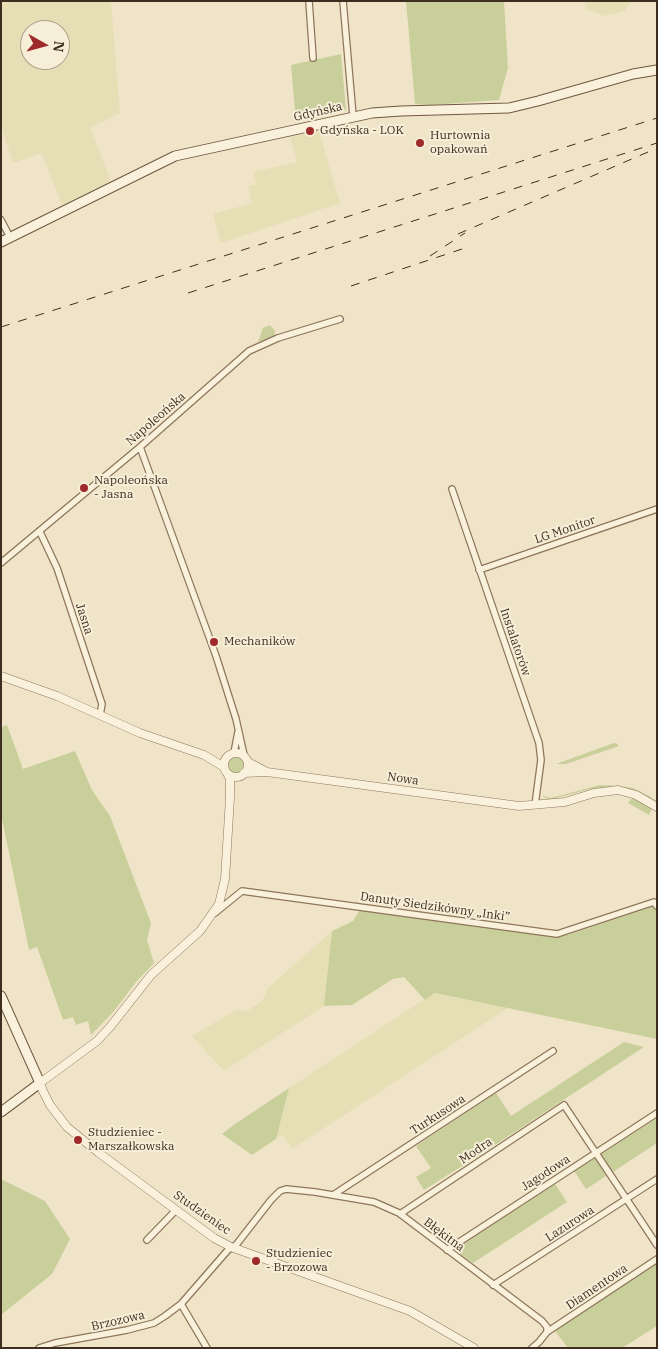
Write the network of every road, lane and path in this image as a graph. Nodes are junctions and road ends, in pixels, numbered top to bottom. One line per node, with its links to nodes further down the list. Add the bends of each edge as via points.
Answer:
1 (309, 1): 3 (street)
2 (344, 1): 5 (street)
3 (314, 58)
4 (657, 70): 5 (main road, Gdyńska, via 509,108 400,110)
5 (353, 116): 7 (main road, Gdyńska, via 176,156)
6 (1, 220): 7 (street)
7 (10, 237): 8 (main road, Gdyńska)
8 (1, 242)
9 (340, 319): 10 (street, Napoleońska, via 278,338 249,351)
10 (140, 447): 13 (street, Napoleońska); 18 (street, via 216,656)
11 (452, 489): 15 (street, Instalatorów)
12 (657, 509): 15 (street, LG Monitor)
13 (40, 532): 14 (street, Napoleońska); 17 (street, Jasna, via 57,568 102,704)
14 (1, 563)
15 (479, 570): 27 (street, Instalatorów, via 539,743 541,760)
16 (1, 676): 17 (street)
17 (100, 714): 20 (street, via 140,733)
18 (238, 732): 19 (street); 22 (street)
19 (234, 753): 21 (street); 22 (street)
20 (204, 755): 21 (street); 23 (street)
21 (226, 757): 23 (street)
22 (246, 759): 24 (street, Nowa); 25 (street, via 247,768)
23 (226, 770): 25 (street, via 234,777); 26 (street, via 230,779)
24 (267, 772): 25 (street, Nowa); 27 (street, Nowa, via 519,806)
25 (242, 775): 26 (street)
26 (230, 798): 30 (street, via 225,879 222,898)
27 (535, 805): 28 (street, Nowa, via 618,790 636,795)
28 (657, 807)
29 (657, 906): 30 (street, Danuty Siedzikówny „Inki”, via 654,902 557,934 242,890)
30 (213, 914): 33 (street, via 200,931 151,975 96,1041)
31 (1, 996): 33 (main road, Studzieniec)
32 (553, 1051): 39 (street, Turkusowa)
33 (40, 1083): 34 (main road); 41 (street, Studzieniec, via 50,1105 67,1127)
34 (3, 1108)
35 (657, 1113): 36 (street, Jagodowa)
36 (596, 1153): 40 (street); 42 (street, Modra, via 564,1105); 46 (street, Jagodowa)
37 (657, 1179): 40 (street, Lazurowa)
38 (286, 1189): 39 (street, Błękitna); 45 (street, Brzozowa, via 272,1200)
39 (333, 1195): 42 (street, Błękitna, via 374,1202)
40 (626, 1200): 44 (street); 48 (street, Lazurowa)
41 (176, 1210): 43 (street); 45 (street, Studzieniec)
42 (400, 1214): 46 (street, Błękitna)
43 (147, 1240)
44 (657, 1245)
45 (231, 1247): 49 (street, Brzozowa); 53 (street, Studzieniec, via 410,1310)
46 (447, 1250): 48 (street, Błękitna)
47 (657, 1259): 50 (street, Diamentowa)
48 (493, 1285): 50 (street, Błękitna, via 542,1321)
49 (181, 1304): 51 (street, Brzozowa, via 154,1323); 52 (street)
50 (547, 1332): 54 (street)
51 (39, 1348)
52 (207, 1348)
53 (474, 1348)
54 (532, 1348)

